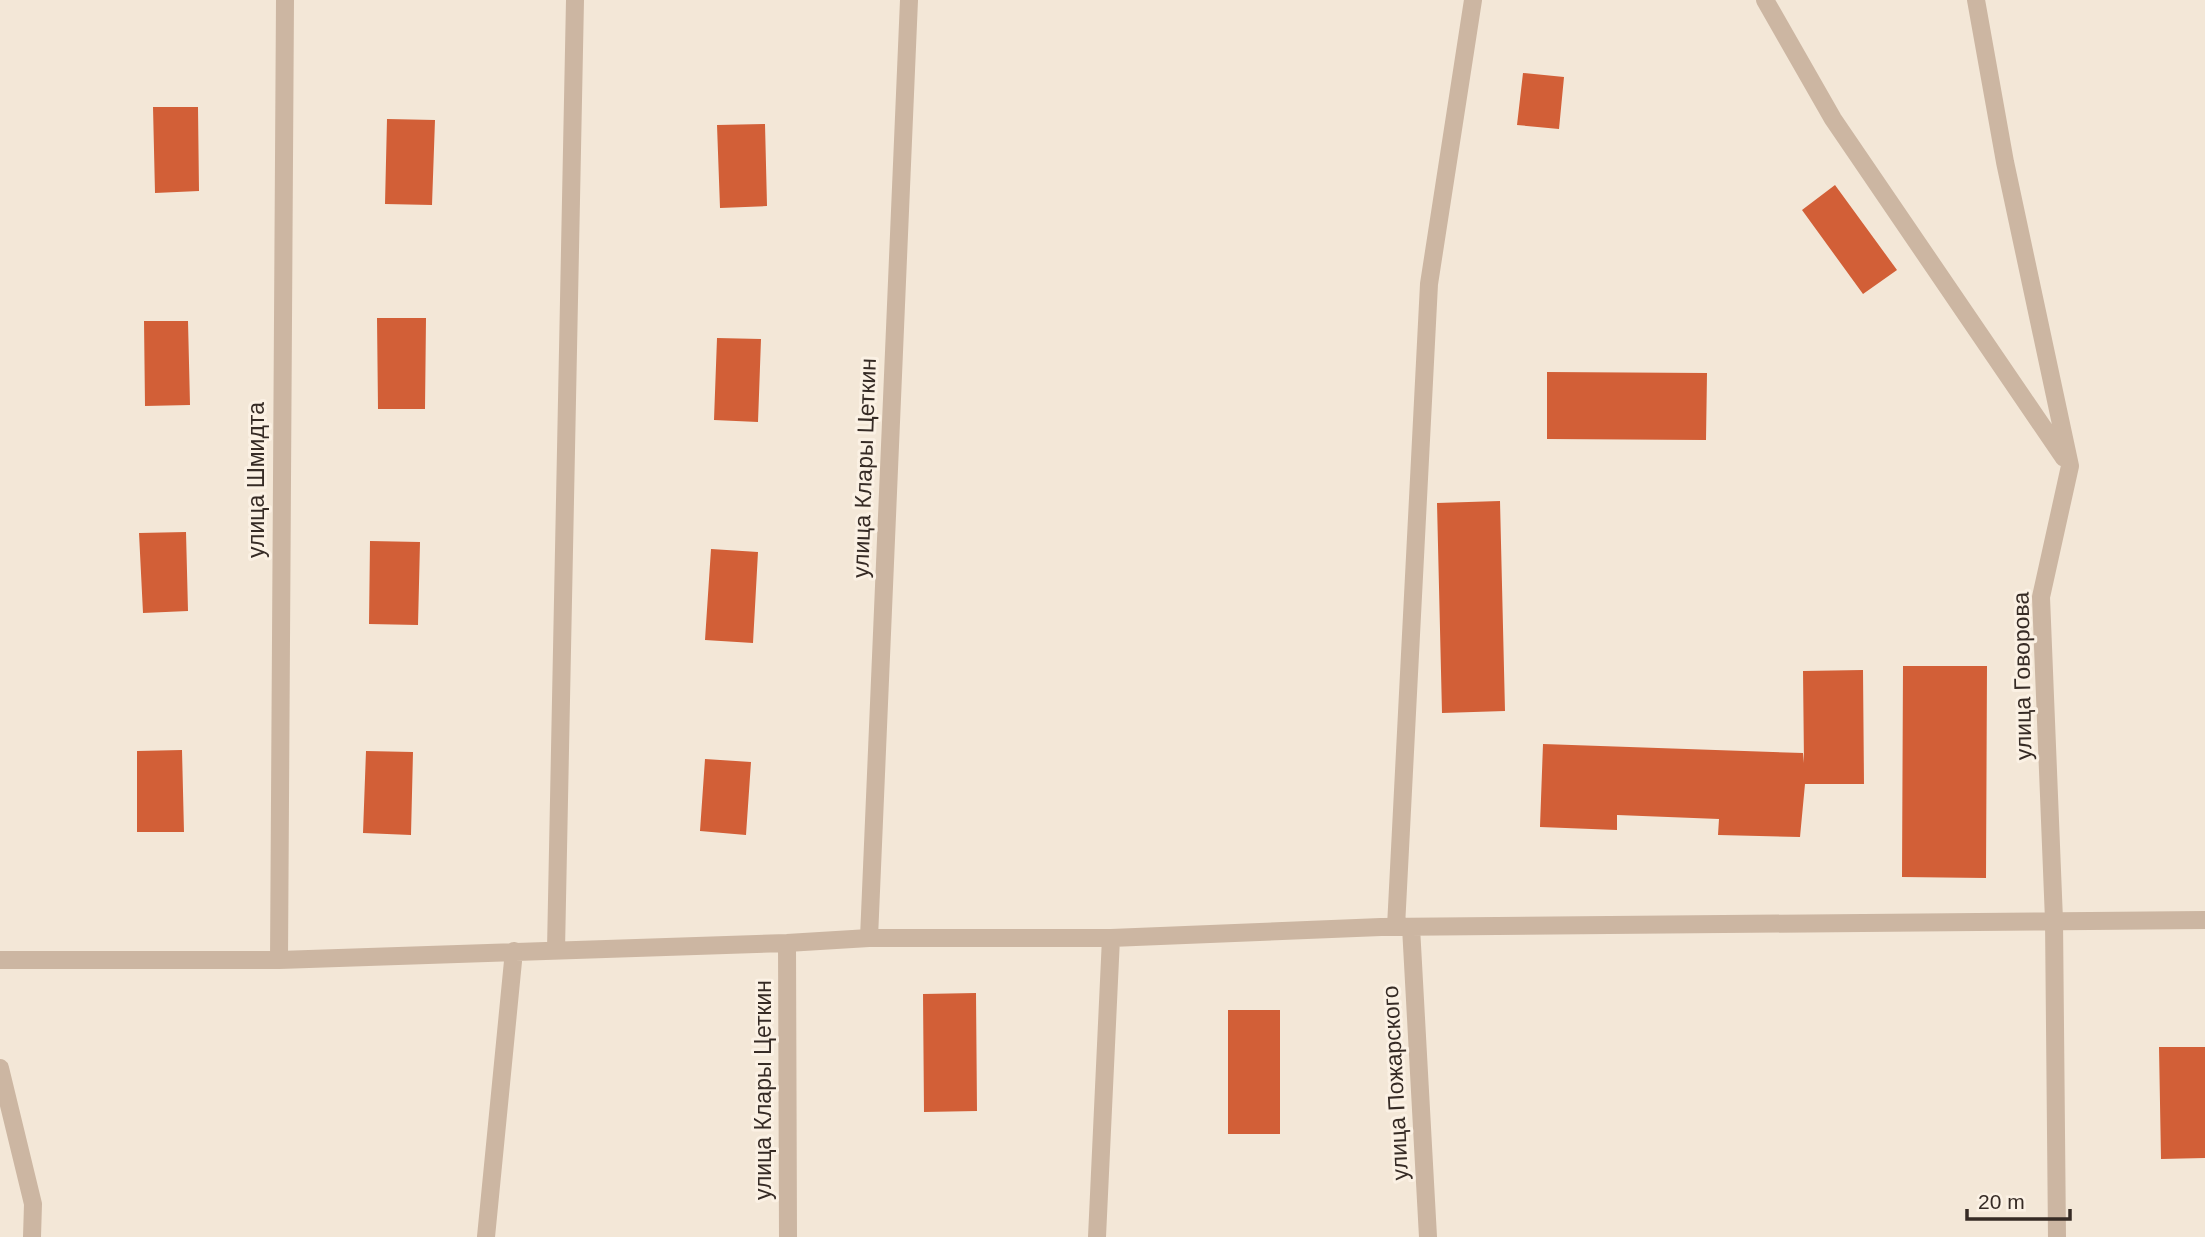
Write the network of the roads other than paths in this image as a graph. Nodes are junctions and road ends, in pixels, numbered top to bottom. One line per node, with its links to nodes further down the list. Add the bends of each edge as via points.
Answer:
1 (285, 0): 17 (street, улица Шмидта)
2 (575, 0): 14 (street)
3 (909, 0): 11 (street, улица Клары Цеткин)
4 (1473, 0): 10 (street, улица Пожарского, via 1429,284)
5 (1765, 0): 7 (street, via 1833,119)
6 (1976, 0): 7 (street, улица Говорова, via 2005,162)
7 (2070, 466): 9 (street, улица Говорова, via 2040,597)
8 (2205, 919): 9 (street)
9 (2054, 920): 10 (street); 24 (street, улица Говорова)
10 (1403, 927): 12 (street); 23 (street, улица Пожарского)
11 (869, 938): 12 (street); 13 (street)
12 (1111, 938): 22 (street)
13 (787, 943): 14 (street); 21 (street, улица Клары Цеткин)
14 (556, 950): 15 (street)
15 (514, 951): 17 (street); 20 (street)
16 (0, 960): 17 (street)
17 (279, 960)
18 (0, 1068): 19 (street, via 33,1204)
19 (32, 1237)
20 (485, 1237)
21 (788, 1237)
22 (1097, 1237)
23 (1428, 1237)
24 (2057, 1237)

